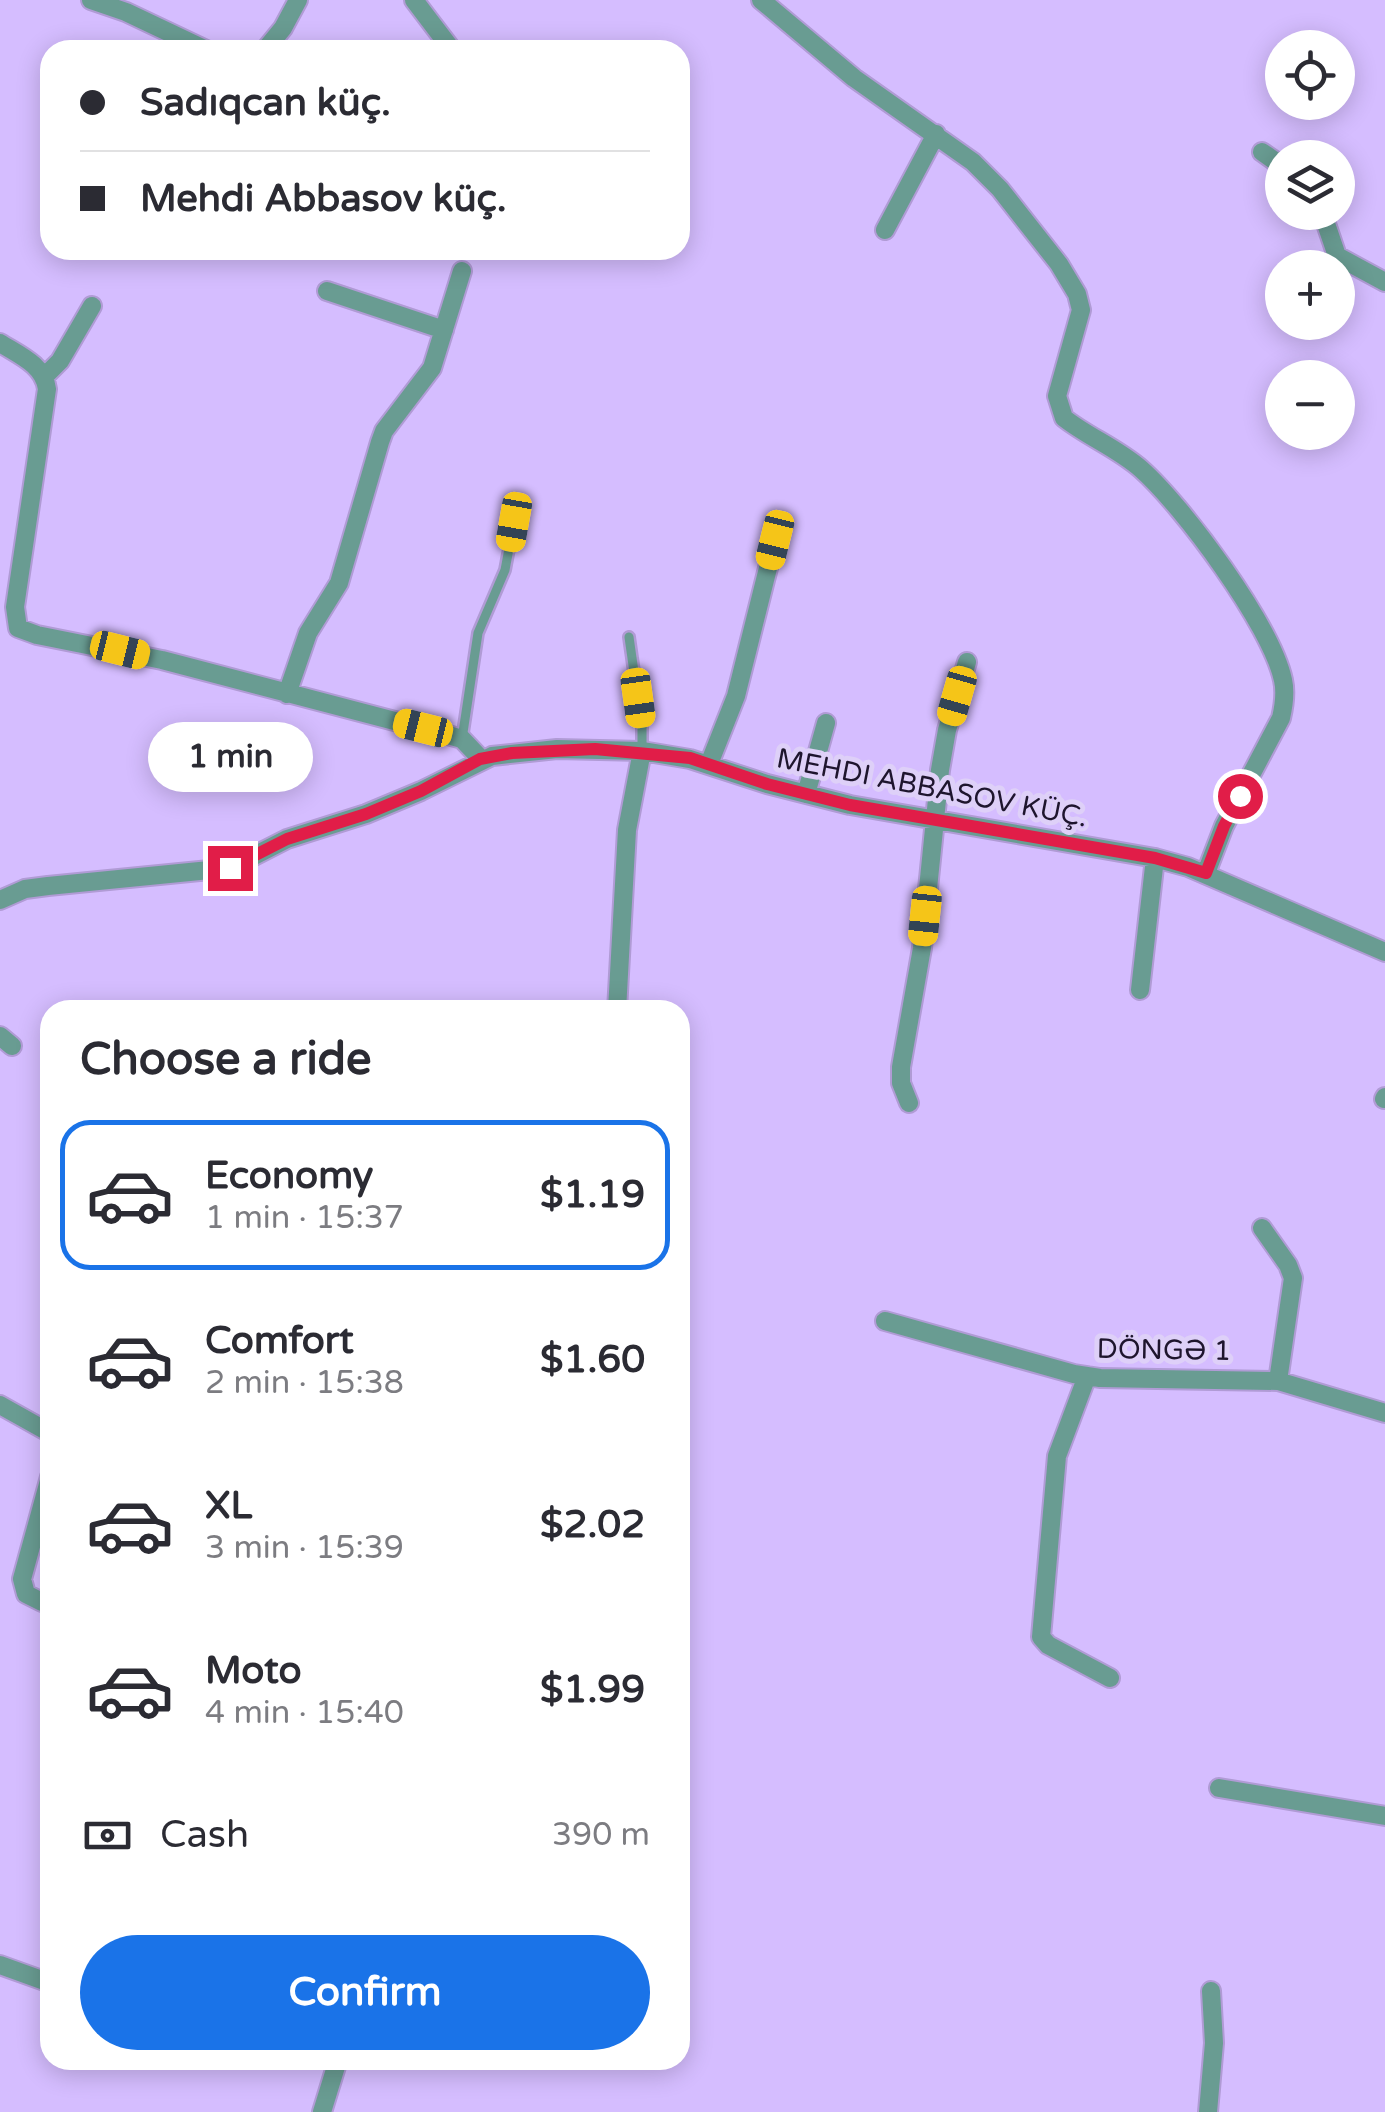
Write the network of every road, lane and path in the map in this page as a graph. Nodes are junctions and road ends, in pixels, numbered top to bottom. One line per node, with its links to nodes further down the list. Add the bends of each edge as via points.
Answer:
1 (91, 0): 5 (street)
2 (298, 0): 6 (street)
3 (414, 0): 7 (street)
4 (761, 0): 8 (street, via 854,78)
5 (183, 40)
6 (273, 40)
7 (444, 40)
8 (936, 134): 11 (street); 34 (street, via 1000,189 1078,294 1078,325 1057,396 1064,418 1124,454 1168,496 1230,580 1277,663 1285,699 1281,718)
9 (1262, 152): 10 (street)
10 (1265, 154)
11 (885, 230)
12 (1328, 230): 14 (street, via 1336,256)
13 (462, 272): 17 (street)
14 (1385, 282)
15 (327, 290): 17 (street)
16 (92, 306): 19 (street)
17 (444, 330): 25 (street, via 424,382 384,430 339,583 308,633)
18 (0, 343): 19 (street)
19 (46, 376): 22 (street)
20 (514, 522): 27 (lane, via 505,570 478,633)
21 (775, 540): 30 (street, via 736,696)
22 (9, 630): 25 (street, via 162,660)
23 (629, 637): 28 (lane)
24 (967, 662): 32 (street, via 948,730)
25 (287, 694): 27 (street)
26 (826, 723): 31 (street)
27 (462, 740): 29 (street)
28 (642, 752): 29 (street, MEHDI ABBASOV KÜÇ., via 557,750); 30 (street, MEHDI ABBASOV KÜÇ.); 38 (street, via 628,830)
29 (480, 759): 35 (street, MEHDI ABBASOV KÜÇ., via 421,791 287,839 230,868 25,889)
30 (710, 764): 31 (street, MEHDI ABBASOV KÜÇ.)
31 (806, 794): 32 (street, MEHDI ABBASOV KÜÇ.)
32 (935, 822): 33 (street, MEHDI ABBASOV KÜÇ.); 39 (street, via 901,1067)
33 (1155, 858): 34 (street, MEHDI ABBASOV KÜÇ.); 37 (street)
34 (1206, 873): 36 (street, MEHDI ABBASOV KÜÇ.)
35 (0, 900)
36 (1385, 952)
37 (1140, 990)
38 (619, 1000)
39 (909, 1103)
40 (1262, 1228): 43 (street, via 1293,1278)
41 (885, 1321): 42 (street, DÖNGƏ 1)
42 (1086, 1376): 43 (street, DÖNGƏ 1); 49 (street, via 1058,1456 1041,1637)
43 (1278, 1381): 45 (street, DÖNGƏ 1)
44 (0, 1405): 46 (street)
45 (1385, 1413)
46 (40, 1427)
47 (40, 1513): 48 (street, via 22,1579 26,1594)
48 (40, 1601)
49 (1110, 1678)
50 (1219, 1788): 51 (street)
51 (1385, 1816)
52 (0, 1965): 53 (street)
53 (40, 1979)
54 (1211, 1991): 57 (street)
55 (335, 2070): 56 (street)
56 (322, 2112)
57 (1208, 2112)

